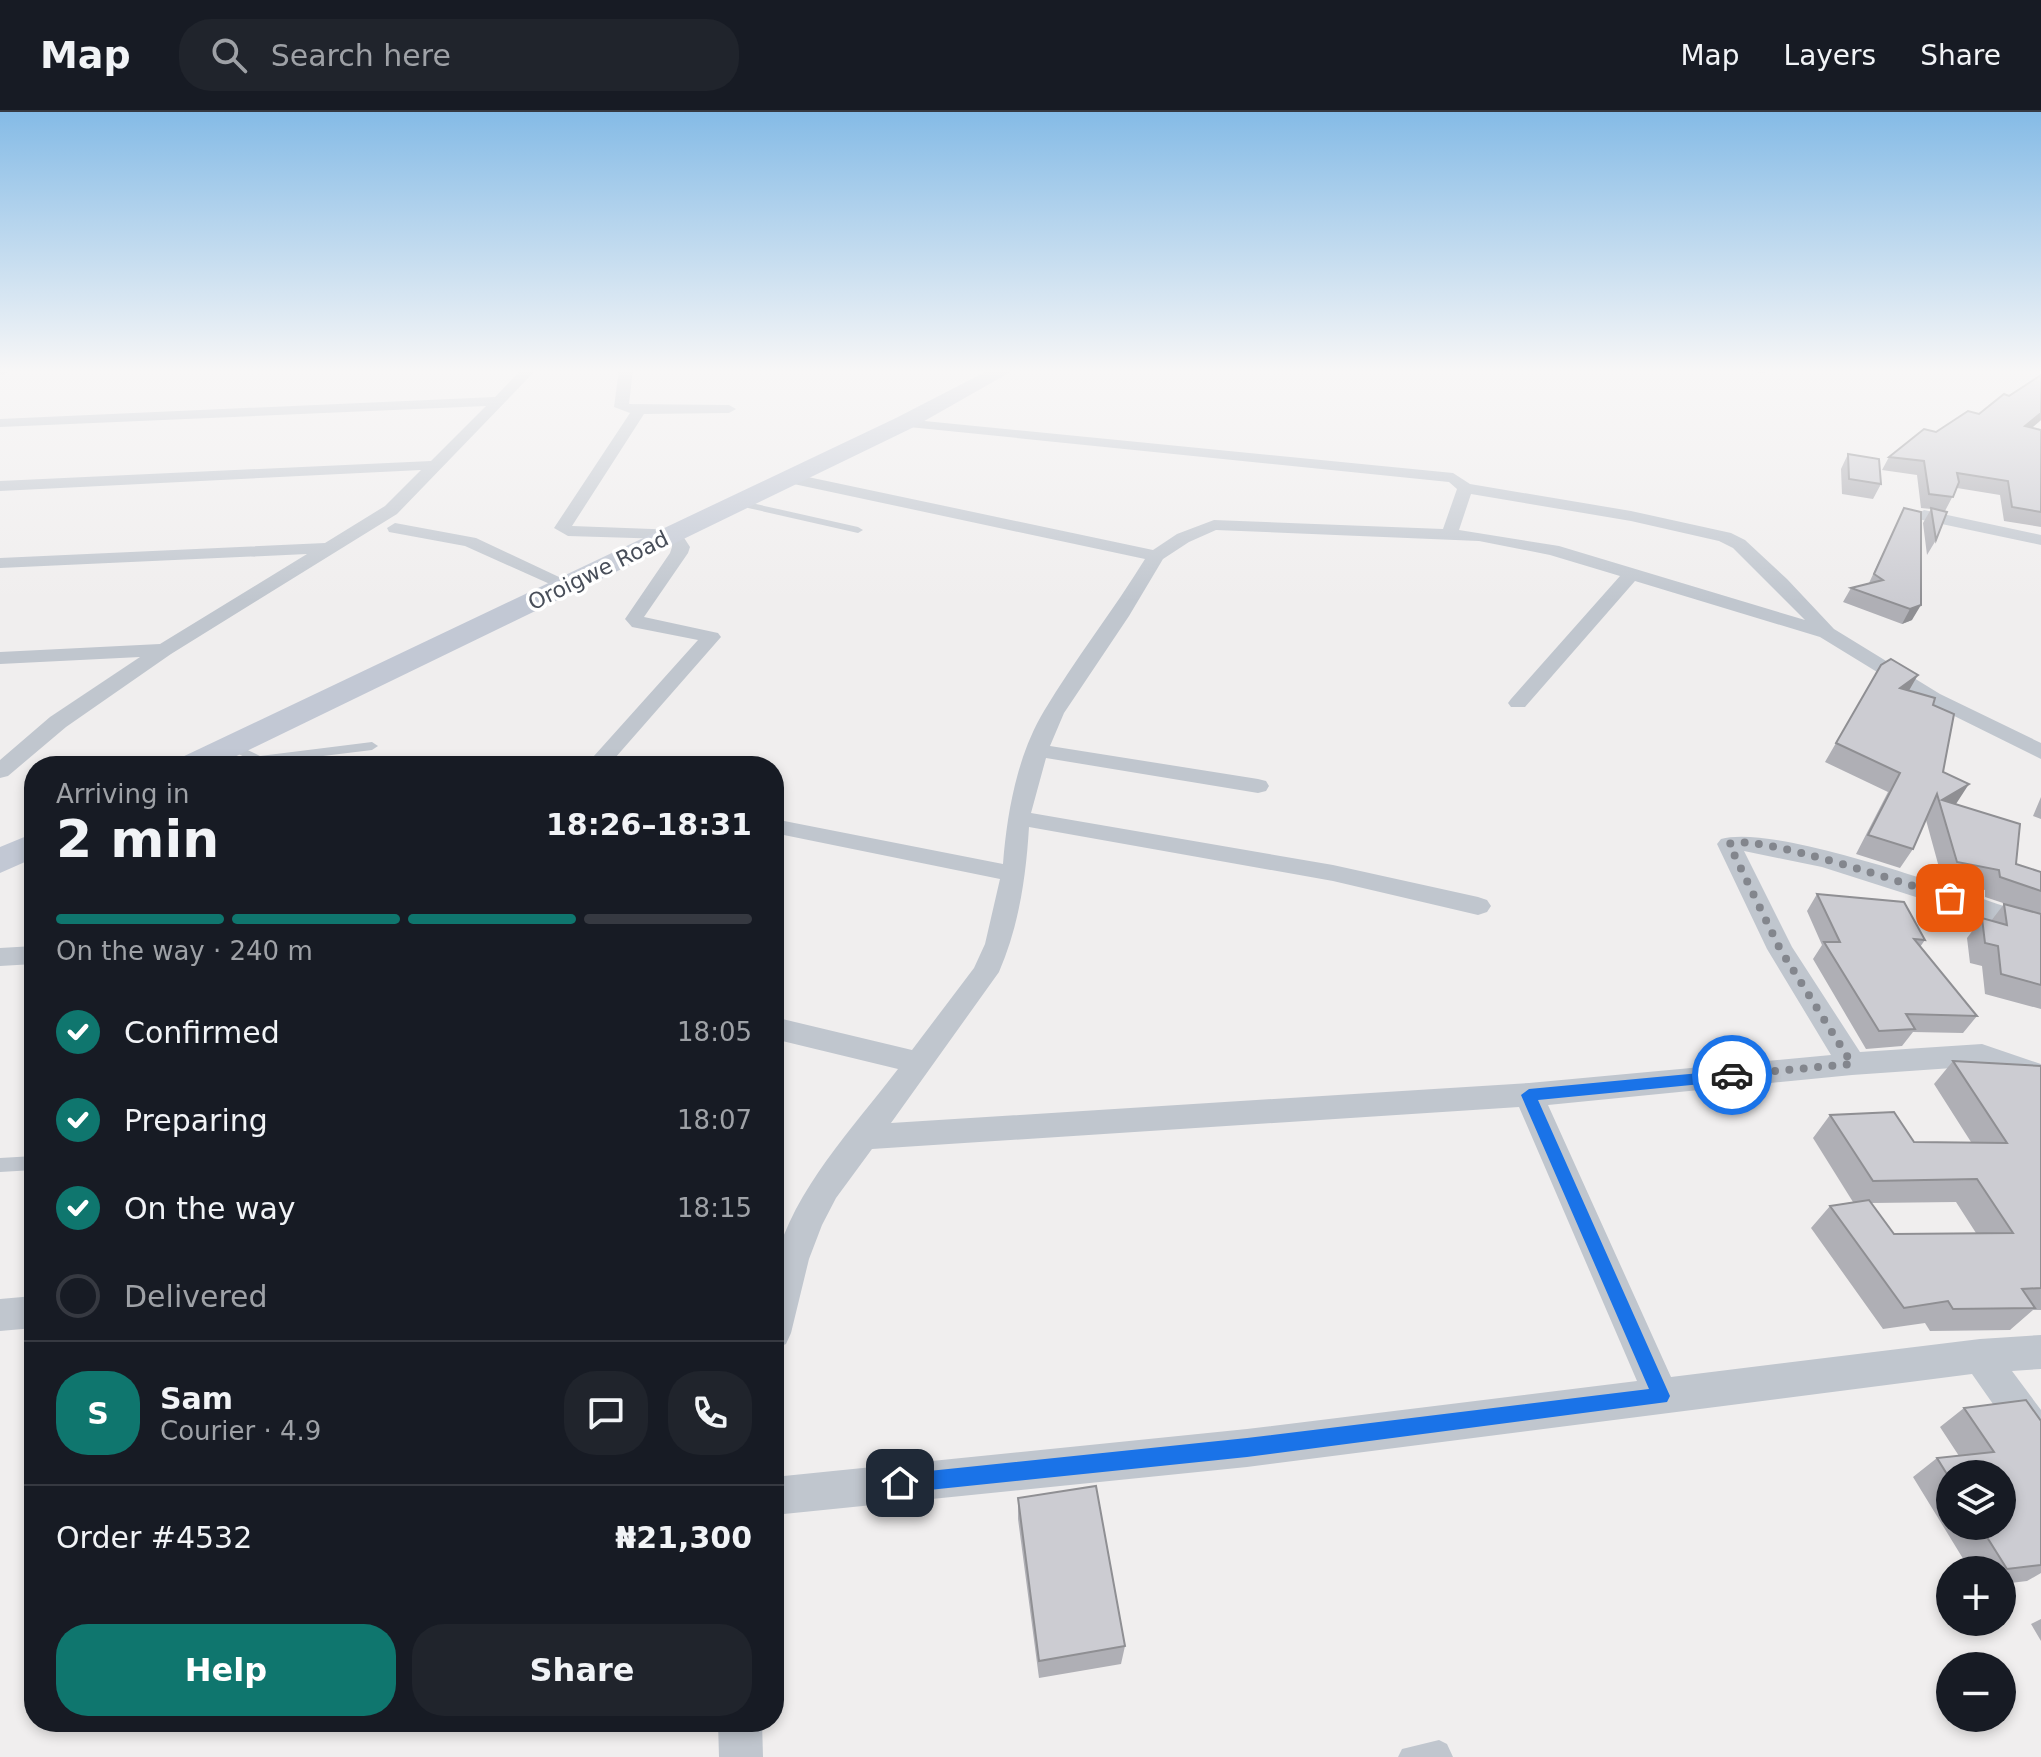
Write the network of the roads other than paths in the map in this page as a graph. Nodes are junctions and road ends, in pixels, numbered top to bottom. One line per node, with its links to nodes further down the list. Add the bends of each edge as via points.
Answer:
1 (453, 447): 5 (street)
2 (617, 447): 14 (street, via 562,528)
3 (854, 447): 6 (street, Oroigwe Road)
4 (1143, 447): 8 (street, via 1436,476 1460,481)
5 (435, 465): 7 (street); 16 (street, via 391,510)
6 (789, 478): 9 (street, Oroigwe Road); 17 (street)
7 (0, 486)
8 (1465, 488): 13 (street); 21 (street, via 1725,537 1781,583)
9 (738, 503): 12 (lane); 14 (street, Oroigwe Road)
10 (1924, 515): 15 (street)
11 (395, 528): 20 (street, via 470,542)
12 (858, 530)
13 (1450, 533): 17 (street, via 1214,525); 19 (street, via 1527,543)
14 (673, 534): 20 (street, Oroigwe Road); 32 (street, via 679,553 634,619 711,637)
15 (2041, 540)
16 (333, 548): 18 (street); 22 (street)
17 (1156, 556): 27 (street, via 1053,713)
18 (0, 563)
19 (1631, 574): 21 (street); 24 (street)
20 (567, 585): 25 (street, Oroigwe Road)
21 (1827, 633): 28 (street, via 1933,698)
22 (164, 650): 23 (street); 33 (street, via 58,722)
23 (0, 658)
24 (1518, 703)
25 (231, 746): 29 (street, Oroigwe Road); 30 (lane)
26 (372, 746): 31 (lane)
27 (1037, 750): 34 (street); 35 (street)
28 (2041, 752)
29 (210, 756)
30 (250, 756)
31 (291, 756)
32 (605, 756)
33 (0, 771)
34 (1258, 786)
35 (1018, 818): 39 (street); 40 (street, via 1333,873)
36 (784, 828): 39 (street)
37 (24, 849): 38 (street)
38 (0, 861)
39 (1014, 874): 45 (street, via 986,972)
40 (1478, 906)
41 (2041, 928): 46 (street, via 1820,859 1729,844 1780,949)
42 (24, 956): 43 (street)
43 (0, 957)
44 (784, 1030): 45 (street)
45 (919, 1063): 49 (street)
46 (1852, 1064): 47 (street, via 1982,1055); 48 (street)
47 (2041, 1075)
48 (1529, 1095): 49 (street); 57 (street)
49 (864, 1137): 52 (street)
50 (24, 1164): 51 (lane)
51 (0, 1165)
52 (785, 1245)
53 (24, 1313): 54 (street)
54 (0, 1315)
55 (2041, 1352): 56 (street)
56 (1980, 1356): 57 (street); 58 (street)
57 (1661, 1396): 59 (street, via 1247,1448)
58 (2041, 1441)
59 (784, 1495)
60 (740, 1732): 61 (street)
61 (741, 1757)
62 (1410, 1757): 63 (lane, via 1439,1752)
63 (1441, 1757)

